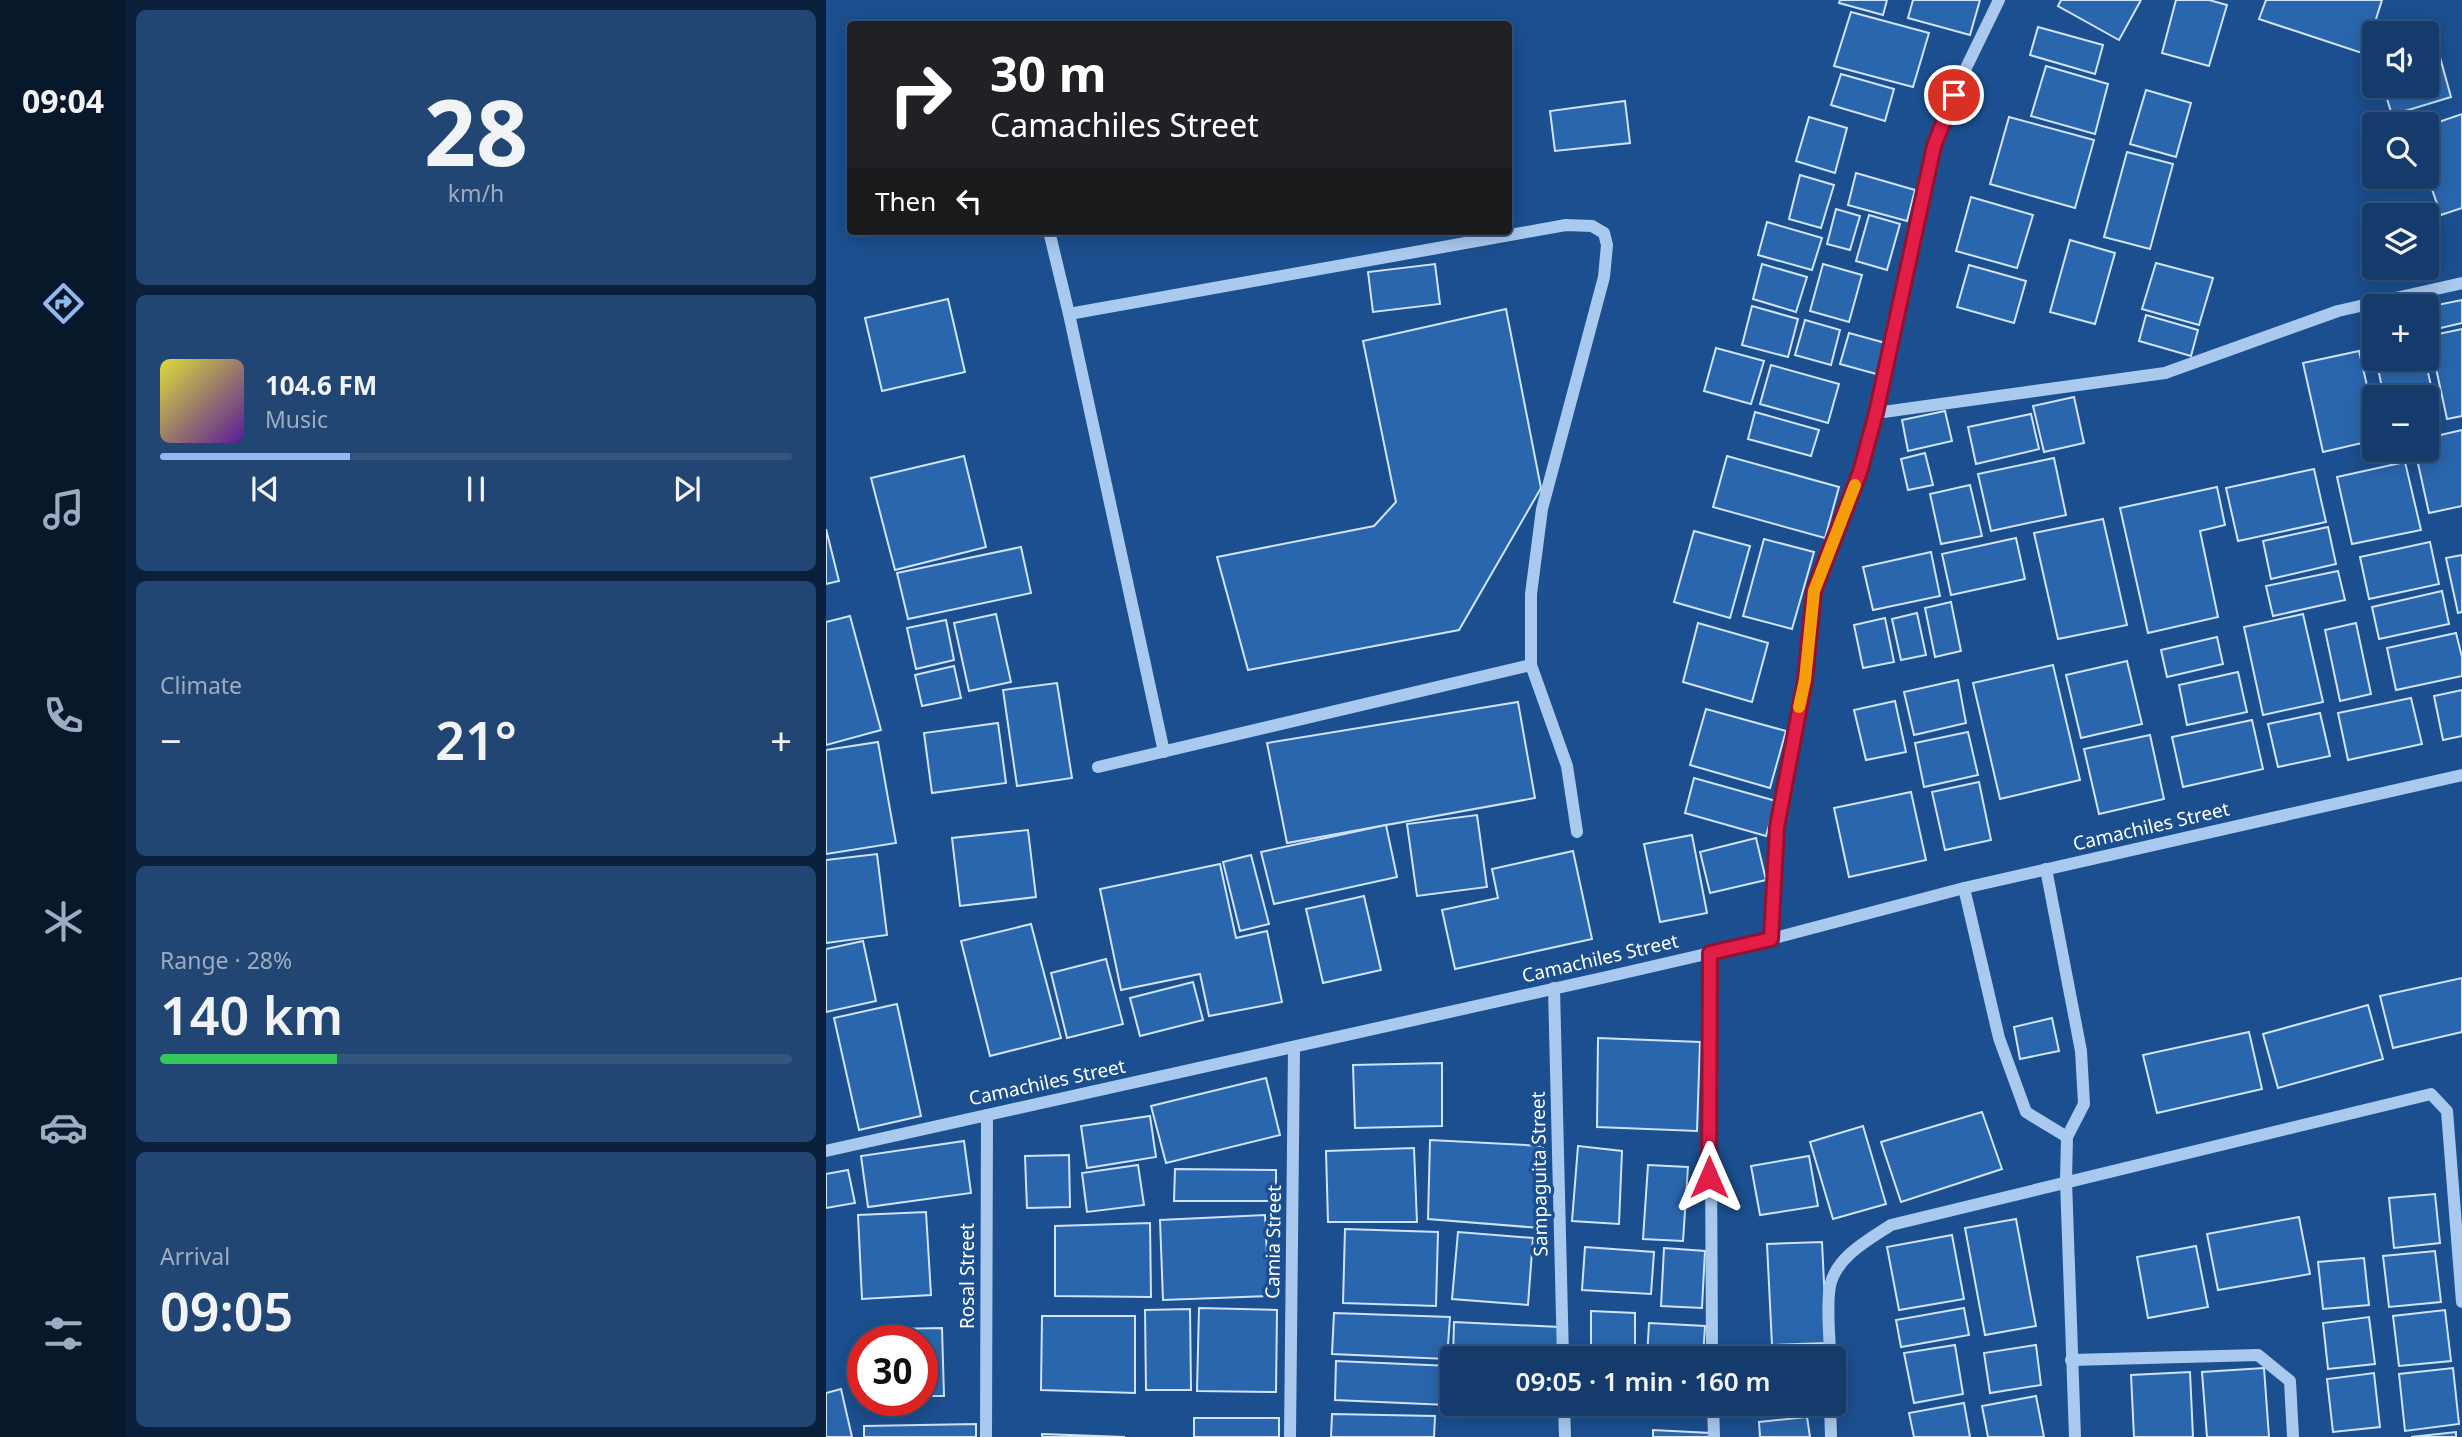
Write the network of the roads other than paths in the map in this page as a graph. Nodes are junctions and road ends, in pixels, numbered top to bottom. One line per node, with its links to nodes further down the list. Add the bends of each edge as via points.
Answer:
1 (1999, 0): 7 (street, via 1934,146)
2 (1050, 235): 6 (street)
3 (1510, 235): 6 (street)
4 (1512, 235): 8 (street, via 1566,225 1592,226 1604,233 1607,245 1604,277 1542,509 1531,594)
5 (2462, 283): 7 (street, via 2338,311 2165,373)
6 (1069, 314): 9 (street)
7 (1876, 413): 15 (street, via 1860,472 1814,591 1805,680 1777,827)
8 (1531, 665): 9 (street); 12 (street, via 1567,766)
9 (1164, 752): 10 (street)
10 (1098, 767)
11 (2462, 775): 13 (street, Camachiles Street)
12 (1577, 832)
13 (2046, 869): 14 (street, Camachiles Street); 20 (street, via 2081,1051 2084,1104)
14 (1964, 888): 15 (street, Camachiles Street); 20 (street, via 1999,1038 2026,1112)
15 (1771, 939): 16 (street, Camachiles Street)
16 (1710, 953): 17 (street, Camachiles Street); 25 (street)
17 (1554, 988): 18 (street, Camachiles Street); 24 (street, Sampaguita Street)
18 (1294, 1047): 19 (street, Camachiles Street); 32 (street, Camia Street)
19 (987, 1115): 21 (street, Camachiles Street); 31 (street, Rosal Street)
20 (2067, 1137): 22 (street)
21 (826, 1151)
22 (2066, 1181): 23 (street, via 2431,1094 2447,1111); 26 (street, via 1891,1225 1858,1247 1839,1268 1830,1287); 27 (street)
23 (2462, 1302)
24 (1563, 1346)
25 (1712, 1346)
26 (1830, 1346)
27 (2071, 1360): 36 (street); 37 (street, via 2258,1355 2290,1381)
28 (1564, 1416): 33 (street)
29 (1713, 1416): 34 (street)
30 (1830, 1416): 35 (street)
31 (986, 1437)
32 (1290, 1437)
33 (1565, 1437)
34 (1714, 1437)
35 (1831, 1437)
36 (2076, 1437)
37 (2293, 1437)

